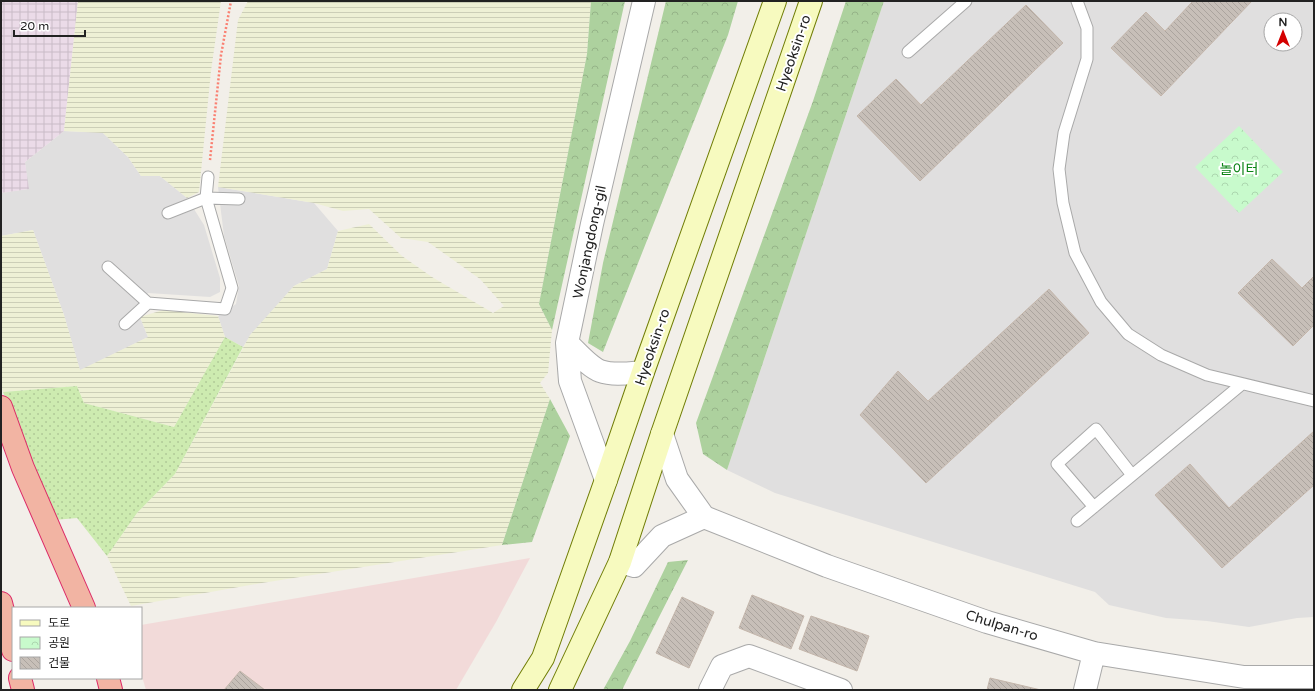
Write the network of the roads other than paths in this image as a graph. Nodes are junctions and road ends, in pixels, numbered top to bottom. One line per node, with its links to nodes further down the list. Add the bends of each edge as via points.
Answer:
1 (644, 1): 14 (street, Wonjangdong-gil)
2 (774, 1): 15 (main road, Hyeoksin-ro)
3 (811, 1): 19 (main road, Hyeoksin-ro)
4 (966, 1): 6 (lane)
5 (1077, 1): 16 (lane, via 1087,28 1087,59 1064,133 1059,169 1063,203 1075,253 1101,302 1128,334 1161,355 1207,375)
6 (908, 52)
7 (208, 177): 8 (lane)
8 (206, 198): 9 (lane); 10 (lane); 12 (lane, via 232,288 226,309)
9 (239, 199)
10 (168, 213)
11 (108, 267): 12 (lane)
12 (148, 303): 13 (lane)
13 (125, 324)
14 (567, 343): 15 (street, via 599,371 618,374); 21 (street, Wonjangdong-gil, via 570,381)
15 (643, 372): 21 (main road, Hyeoksin-ro)
16 (1242, 384): 17 (lane); 20 (lane)
17 (1314, 401)
18 (1, 407): 27 (highway, via 23,468)
19 (662, 434): 23 (street, via 677,479); 25 (main road, Hyeoksin-ro)
20 (1132, 475): 22 (lane); 22 (lane, via 1096,429 1057,464)
21 (606, 480): 35 (main road, Hyeoksin-ro, via 543,658)
22 (1094, 507): 24 (lane)
23 (704, 517): 25 (street, via 662,536 634,566); 29 (street, Chulpan-ro, via 827,566 987,622)
24 (1077, 521)
25 (620, 562): 36 (main road, Hyeoksin-ro)
26 (1, 603): 28 (highway)
27 (84, 607)
28 (12, 646)
29 (1094, 653): 30 (street, Chulpan-ro, via 1244,677); 39 (street)
30 (1314, 677)
31 (20, 679): 33 (highway)
32 (108, 679): 34 (highway)
33 (23, 690)
34 (111, 690)
35 (523, 690)
36 (560, 690)
37 (710, 690): 38 (street, via 722,666 749,656)
38 (841, 690)
39 (1085, 690)

